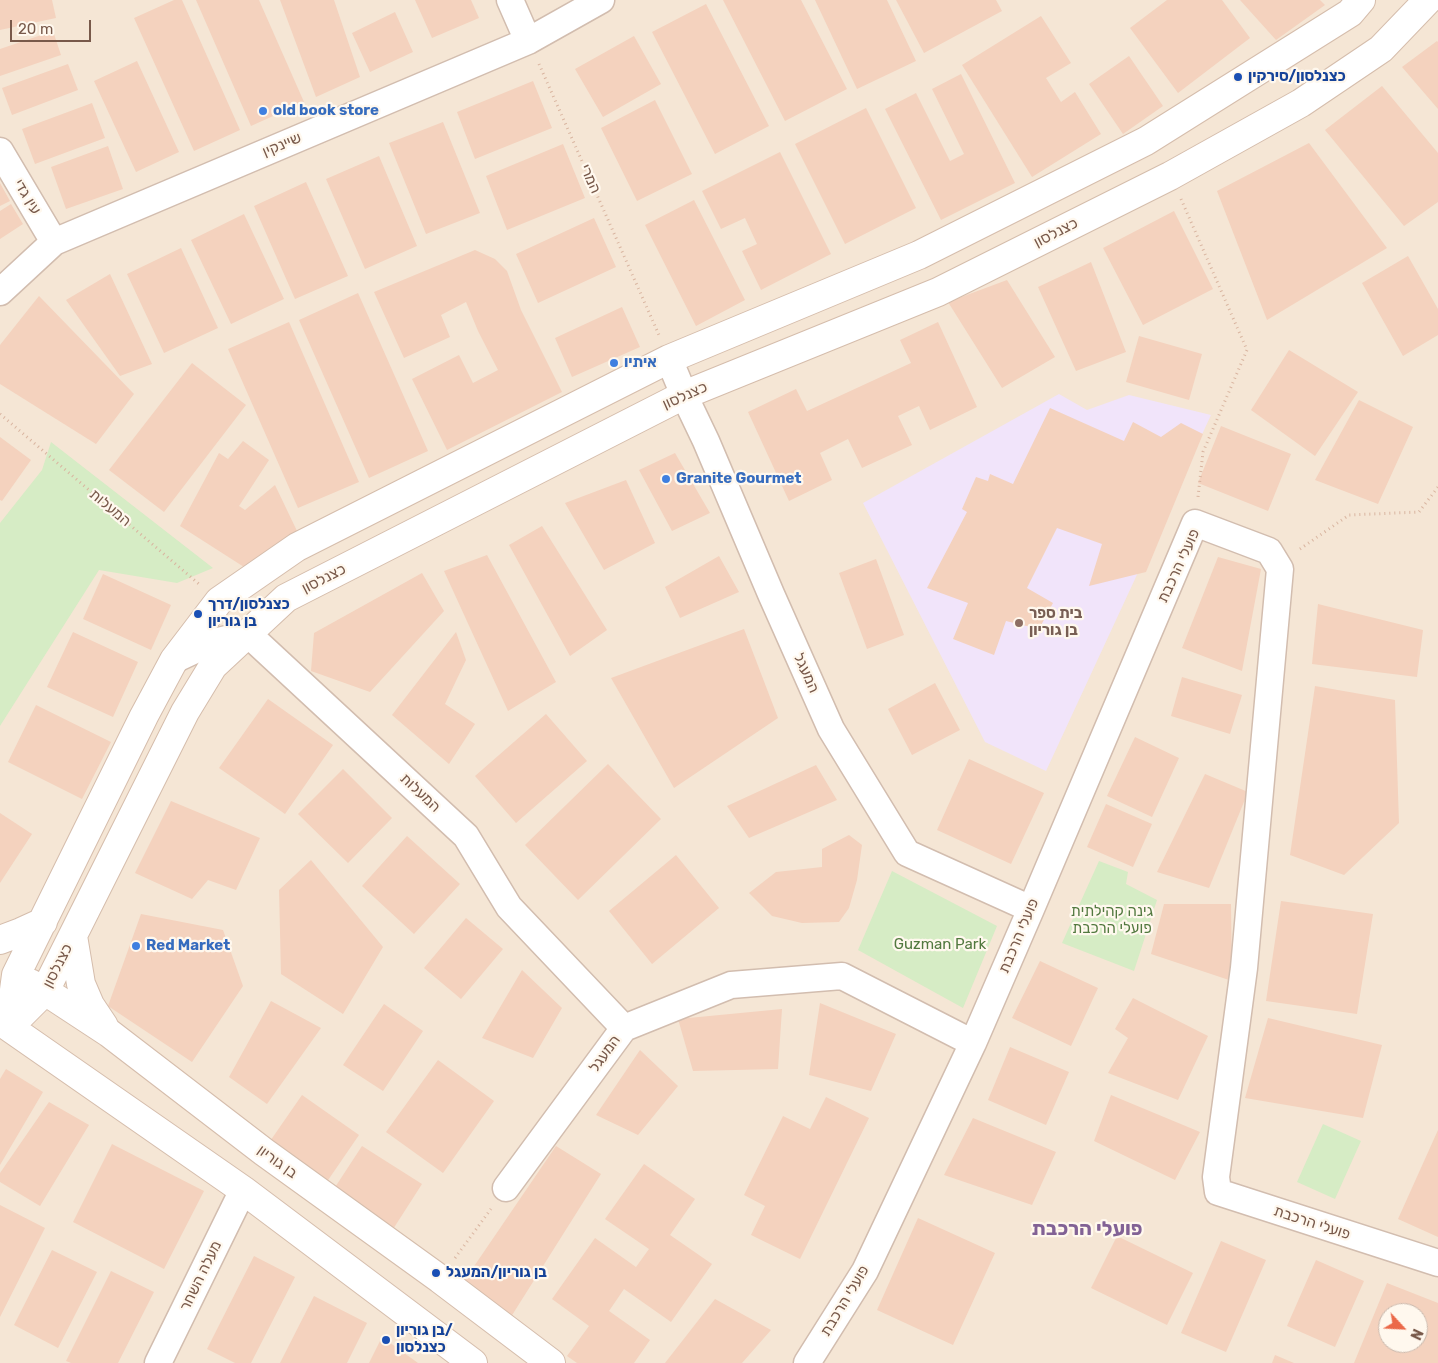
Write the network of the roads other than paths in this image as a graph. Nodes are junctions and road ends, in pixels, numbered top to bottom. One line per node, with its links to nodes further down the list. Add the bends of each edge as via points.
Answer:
1 (510, 0): 5 (street)
2 (601, 0): 5 (street, שיינקין)
3 (1361, 0): 9 (street, via 1350,13 1146,141 919,255)
4 (1428, 0): 10 (street, כצנלסון, via 1381,49 1301,102 1170,176 938,292)
5 (528, 40): 7 (street, שיינקין)
6 (0, 151): 7 (street, עין גדי)
7 (54, 242): 8 (street, שיינקין)
8 (0, 292)
9 (669, 359): 10 (street, המעגל); 12 (street, via 296,547 219,601)
10 (684, 395): 11 (street, כצנלסון, via 286,598); 13 (street, המעגל, via 831,729 907,853)
11 (248, 634): 12 (street, via 210,643); 15 (street, כצנלסון, via 213,666 185,712); 20 (street, המעלות, via 466,836 509,907)
12 (174, 660): 14 (street)
13 (1032, 909): 22 (street, פועלי הרכבת); 25 (street, פועלי הרכבת, via 1196,523 1269,551 1280,569 1244,968 1216,1177 1218,1192)
14 (43, 922): 16 (street); 17 (street)
15 (73, 936): 18 (street, כצנלסון); 21 (street, via 81,984 90,1005)
16 (0, 940)
17 (8, 970): 18 (street, בן גוריון); 19 (street)
18 (46, 991): 19 (street, כצנלסון); 21 (street, בן גוריון)
19 (5, 1024): 24 (street)
20 (624, 1028): 22 (street, המעגל, via 731,985 842,976); 23 (street, המעגל)
21 (109, 1033): 28 (street, בן גוריון, via 264,1152)
22 (973, 1043): 29 (street, פועלי הרכבת, via 865,1271)
23 (506, 1188)
24 (243, 1190): 26 (street, מעלה השחר); 27 (street)
25 (1438, 1263)
26 (158, 1363)
27 (473, 1363)
28 (552, 1363)
29 (807, 1363)

